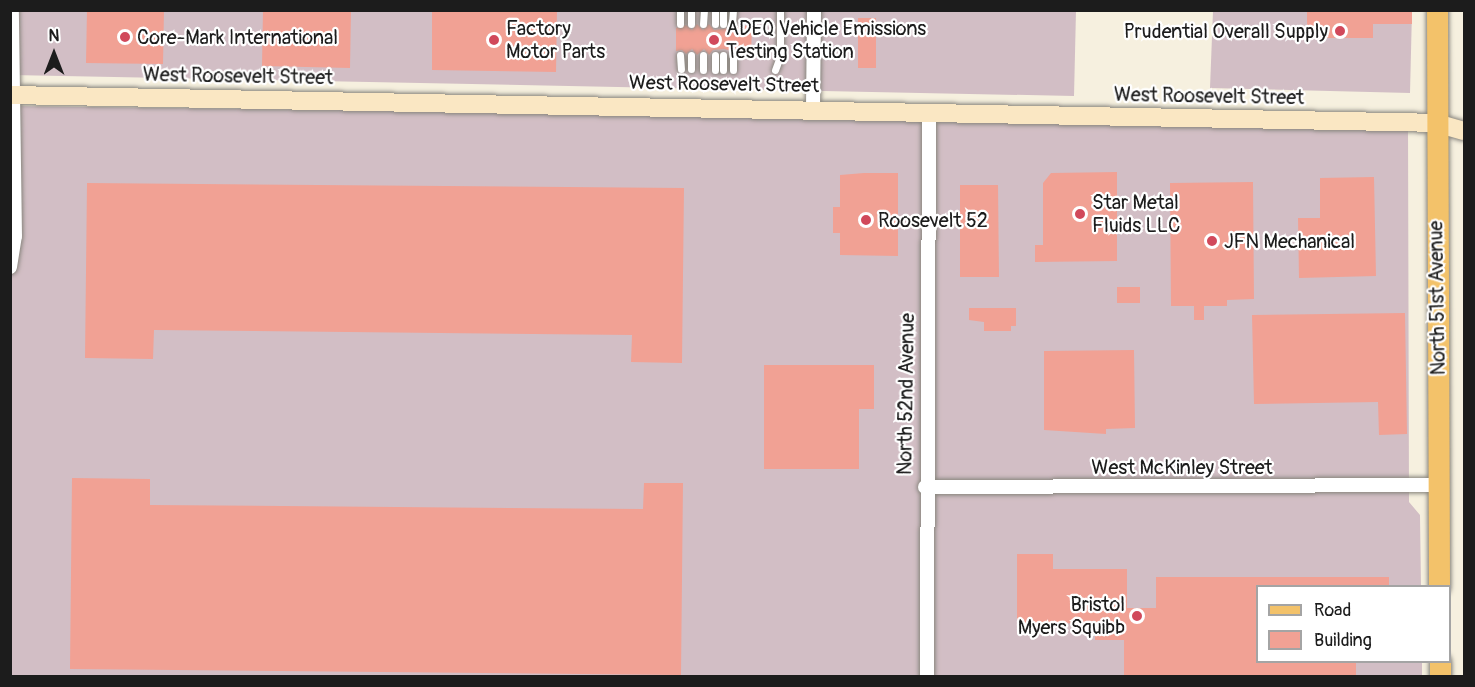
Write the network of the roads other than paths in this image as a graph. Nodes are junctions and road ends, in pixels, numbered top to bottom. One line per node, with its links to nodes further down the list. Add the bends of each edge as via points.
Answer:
1 (12, 10): 26 (street)
2 (680, 10): 11 (lane)
3 (691, 10): 12 (lane)
4 (704, 10): 13 (lane)
5 (714, 10): 6 (lane, via 719,24)
6 (723, 10)
7 (732, 10): 14 (lane)
8 (780, 10): 25 (lane, via 780,56)
9 (814, 10): 27 (street)
10 (1437, 10): 30 (main road, North 51st Avenue)
11 (680, 24)
12 (691, 24)
13 (704, 24)
14 (732, 24)
15 (680, 55): 20 (lane)
16 (691, 55): 21 (lane)
17 (704, 55): 22 (lane)
18 (719, 55): 23 (lane)
19 (733, 56): 24 (lane)
20 (681, 69)
21 (691, 69)
22 (704, 70)
23 (719, 70)
24 (733, 70)
25 (775, 70)
26 (12, 95): 27 (street, West Roosevelt Street); 32 (street, via 15,236)
27 (813, 108): 28 (street, West Roosevelt Street)
28 (929, 113): 30 (street, West Roosevelt Street); 34 (street, North 52nd Avenue)
29 (1464, 116): 30 (street, West Roosevelt Street)
30 (1436, 123): 31 (street, West Roosevelt Street); 33 (main road, North 51st Avenue)
31 (1464, 131)
32 (10, 267)
33 (1438, 485): 34 (street, West McKinley Street); 35 (main road, North 51st Avenue)
34 (925, 487): 36 (street, North 52nd Avenue)
35 (1439, 585)
36 (927, 676)

